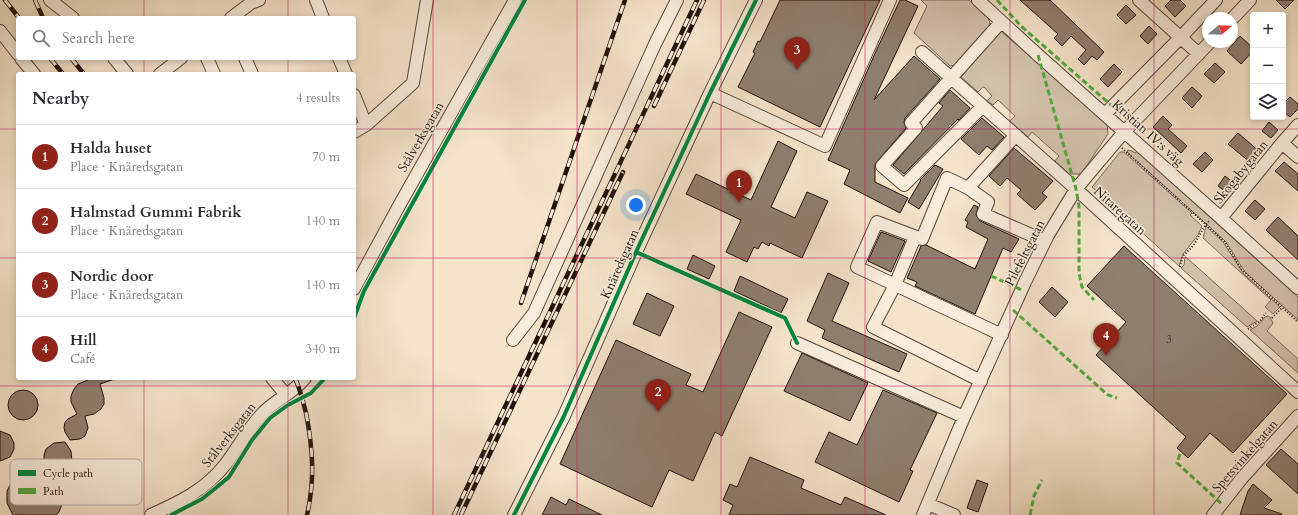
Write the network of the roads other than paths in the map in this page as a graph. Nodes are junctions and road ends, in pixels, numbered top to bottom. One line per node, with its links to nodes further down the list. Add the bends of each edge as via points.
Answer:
1 (50, 0): 14 (street)
2 (259, 0): 15 (street)
3 (316, 0): 16 (street)
4 (427, 0): 41 (street, via 413,83)
5 (515, 0): 53 (street, Stålverksgatan)
6 (677, 0): 57 (street, via 534,313)
7 (756, 0): 37 (street, Knäredsgatan)
8 (890, 0): 37 (street, via 825,146)
9 (978, 0): 17 (street, Kristian IV:s väg)
10 (1139, 0): 19 (street)
11 (1216, 0): 19 (street)
12 (1250, 0): 13 (street)
13 (1238, 13)
14 (70, 16)
15 (234, 16)
16 (322, 16)
17 (1001, 22): 36 (street); 40 (street, Kristian IV:s väg)
18 (0, 31): 21 (street)
19 (1181, 37): 23 (street); 40 (street)
20 (1204, 48): 23 (street, Pilefeltsgatan)
21 (16, 51)
22 (922, 52): 36 (street, Nitaregatan)
23 (1199, 54): 44 (street, Pilefeltsgatan)
24 (24, 60): 30 (street)
25 (116, 60): 31 (street)
26 (178, 60): 32 (street)
27 (207, 60): 33 (street)
28 (246, 60): 34 (street)
29 (340, 60): 35 (street)
30 (32, 72)
31 (125, 72)
32 (163, 72)
33 (213, 72)
34 (251, 72)
35 (345, 72)
36 (951, 78): 39 (street, Nitaregatan); 39 (street, via 911,123 916,128 882,166 904,185)
37 (710, 93): 68 (street, Knäredsgatan, via 564,416)
38 (356, 100): 41 (street)
39 (983, 106): 45 (street, Nitaregatan)
40 (1105, 114): 44 (street, Kristian IV:s väg)
41 (366, 125): 43 (street)
42 (1298, 125): 46 (street, Skogabygatan)
43 (356, 131)
44 (1124, 132): 49 (street, Pilefeltsgatan); 50 (street, Kristian IV:s väg)
45 (1016, 135): 48 (street); 49 (street, Nitaregatan)
46 (1282, 143): 47 (street); 50 (street, Skogabygatan)
47 (1298, 157)
48 (968, 188): 51 (street, via 947,178 922,239); 52 (street, via 988,202 983,214)
49 (1076, 189): 52 (street, Pilefeltsgatan); 62 (street, Nitaregatan)
50 (1222, 218): 55 (street, Kristian IV:s väg)
51 (915, 237): 54 (street); 54 (street, via 877,222 857,267)
52 (1045, 241): 56 (street, Pilefeltsgatan)
53 (356, 285)
54 (896, 285): 56 (street); 61 (street, via 873,327)
55 (1298, 288)
56 (1002, 335): 61 (street, Pilefeltsgatan)
57 (513, 340)
58 (797, 343): 65 (street)
59 (274, 380): 63 (street)
60 (304, 380): 63 (street, Stålverksgatan)
61 (981, 381): 65 (street, Pilefeltsgatan)
62 (1298, 392)
63 (286, 395): 67 (street, Stålverksgatan, via 262,414 209,483 185,499)
64 (1298, 416): 70 (street, Spetsvinkelgatan, via 1242,478)
65 (964, 417): 66 (street, Pilefeltsgatan)
66 (925, 510): 69 (street)
67 (150, 515)
68 (514, 515)
69 (954, 515)
70 (1213, 515)

